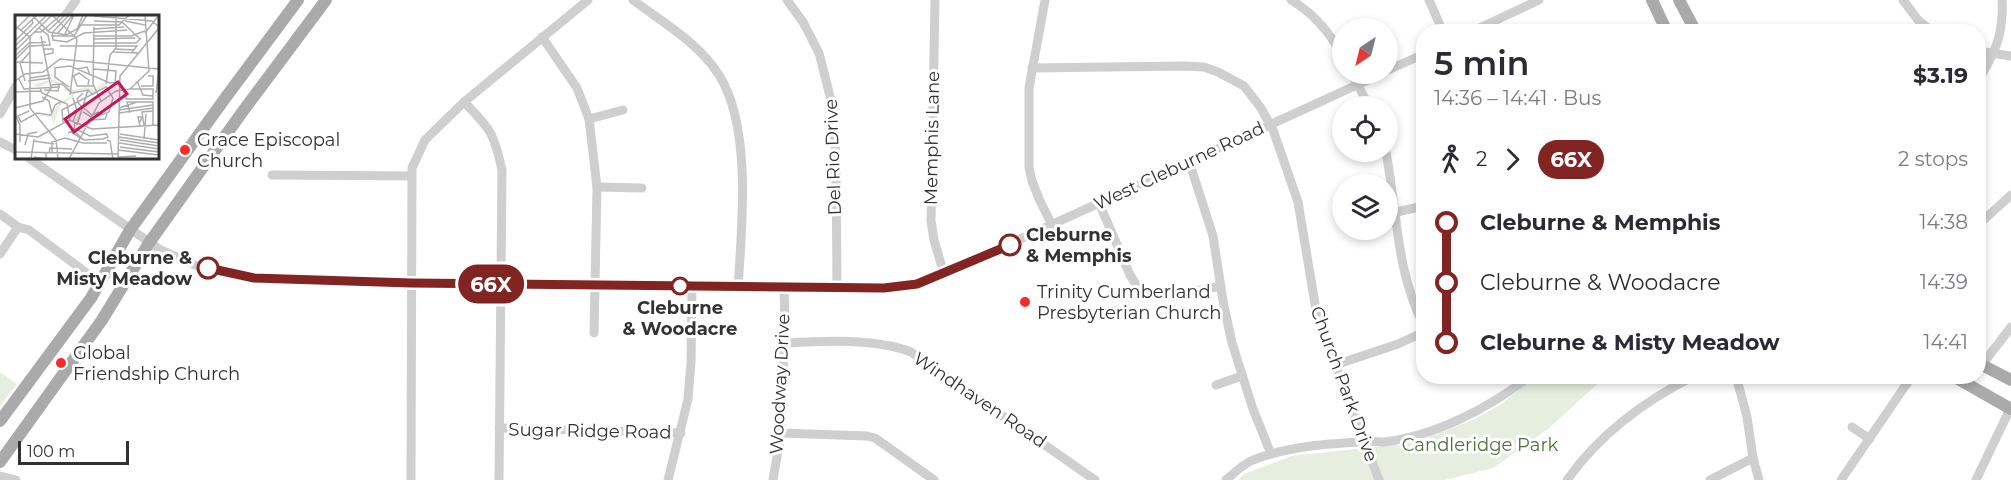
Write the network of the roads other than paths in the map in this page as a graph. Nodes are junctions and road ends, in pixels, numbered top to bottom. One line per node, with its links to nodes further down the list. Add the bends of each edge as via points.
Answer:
1 (63, 0): 16 (street)
2 (298, 0): 35 (main road)
3 (326, 0): 38 (main road)
4 (588, 0): 23 (street)
5 (633, 0): 69 (street, via 687,40 718,74 730,97 738,133 741,181)
6 (787, 0): 71 (street, Del Rio Drive, via 819,53 833,108)
7 (935, 0): 62 (street, Memphis Lane, via 931,221)
8 (1045, 0): 30 (street)
9 (1291, 0): 24 (street, via 1314,18)
10 (1429, 0): 18 (street)
11 (1539, 0): 19 (street)
12 (1652, 0): 20 (main road)
13 (1679, 0): 21 (main road)
14 (1903, 0): 22 (street)
15 (2002, 0): 26 (street, via 2001,30)
16 (74, 3): 17 (street)
17 (65, 15)
18 (1440, 24)
19 (1489, 24)
20 (1663, 24)
21 (1692, 24)
22 (1923, 24)
23 (542, 37): 36 (street); 40 (street, via 577,88)
24 (1332, 40)
25 (1986, 52): 26 (street)
26 (1994, 54): 27 (street); 31 (street)
27 (2011, 56)
28 (1416, 58): 29 (street)
29 (1398, 66)
30 (1032, 68): 41 (street, Church Park Drive, via 1204,67 1244,86); 56 (street, via 1029,166)
31 (1986, 68)
32 (1358, 84): 34 (street); 41 (street, West Cleburne Road)
33 (15, 88): 39 (street)
34 (1364, 96)
35 (225, 97): 38 (main road); 58 (main road)
36 (464, 102): 47 (street, via 425,140); 65 (street, via 491,132 502,170)
37 (623, 110): 40 (street)
38 (243, 111): 60 (main road)
39 (0, 114)
40 (589, 119): 48 (street)
41 (1270, 124): 45 (street, West Cleburne Road); 80 (street, Church Park Drive, via 1298,202 1313,299)
42 (0, 142): 43 (street)
43 (15, 150)
44 (30, 159): 58 (street, West Cleburne Road)
45 (1189, 162): 51 (street, West Cleburne Road); 68 (street, via 1213,236)
46 (272, 176): 47 (street)
47 (411, 176): 64 (street)
48 (597, 187): 49 (street); 66 (street)
49 (642, 188)
50 (2011, 195): 55 (street)
51 (1099, 202): 56 (street, West Cleburne Road); 68 (street, via 1137,287 1158,295)
52 (1416, 208): 53 (street)
53 (1398, 212)
54 (0, 214): 57 (street)
55 (1986, 218)
56 (1052, 225): 62 (street, West Cleburne Road)
57 (18, 227): 61 (street); 63 (street, via 29,230)
58 (130, 230): 60 (street, West Cleburne Road); 63 (main road)
59 (1398, 232): 72 (street)
60 (148, 243): 64 (street, West Cleburne Road, via 197,266 254,278); 77 (main road, via 111,308)
61 (0, 254)
62 (944, 274): 71 (street, West Cleburne Road, via 917,284)
63 (100, 283): 74 (main road)
64 (411, 283): 65 (street, West Cleburne Road); 103 (street)
65 (501, 284): 66 (street, West Cleburne Road); 93 (street)
66 (596, 285): 67 (street, West Cleburne Road); 75 (street)
67 (692, 286): 69 (street, West Cleburne Road); 94 (street, via 691,362)
68 (1221, 286): 82 (street)
69 (738, 287): 70 (street, West Cleburne Road)
70 (784, 288): 71 (street, West Cleburne Road); 78 (street, Woodway Drive)
71 (837, 288)
72 (1416, 310)
73 (2011, 327): 79 (street)
74 (68, 329): 77 (main road); 91 (main road)
75 (594, 333)
76 (1416, 336): 80 (street)
77 (86, 342): 100 (main road)
78 (784, 343): 95 (street, Woodway Drive); 108 (street, Windhaven Road, via 879,344 911,352)
79 (1986, 358)
80 (1335, 365): 97 (street, Church Park Drive)
81 (1986, 369): 83 (main road)
82 (1242, 376): 89 (street); 98 (street)
83 (2011, 380)
84 (1520, 384): 97 (street, via 1460,419 1406,437)
85 (1680, 384): 111 (street, via 1617,427 1592,449)
86 (1738, 384): 99 (street)
87 (1907, 384): 96 (street)
88 (1976, 384): 90 (main road)
89 (1216, 385)
90 (2011, 409): 115 (street)
91 (0, 420)
92 (1852, 427): 96 (street)
93 (499, 428): 94 (street, Sugar Ridge Road); 104 (street)
94 (681, 433): 105 (street)
95 (781, 433): 106 (street, Woodway Drive); 107 (street, via 875,438)
96 (1870, 439): 114 (street)
97 (1365, 442): 98 (street); 110 (street, Church Park Drive)
98 (1271, 454): 109 (street, via 1246,464)
99 (1753, 458): 112 (street); 113 (street)
100 (0, 462)
101 (0, 476): 102 (street)
102 (16, 480)
103 (411, 480)
104 (499, 480)
105 (668, 480)
106 (773, 480)
107 (934, 480)
108 (1095, 480)
109 (1226, 480)
110 (1379, 480)
111 (1567, 480)
112 (1710, 480)
113 (1759, 480)
114 (1841, 480)
115 (1976, 480)

